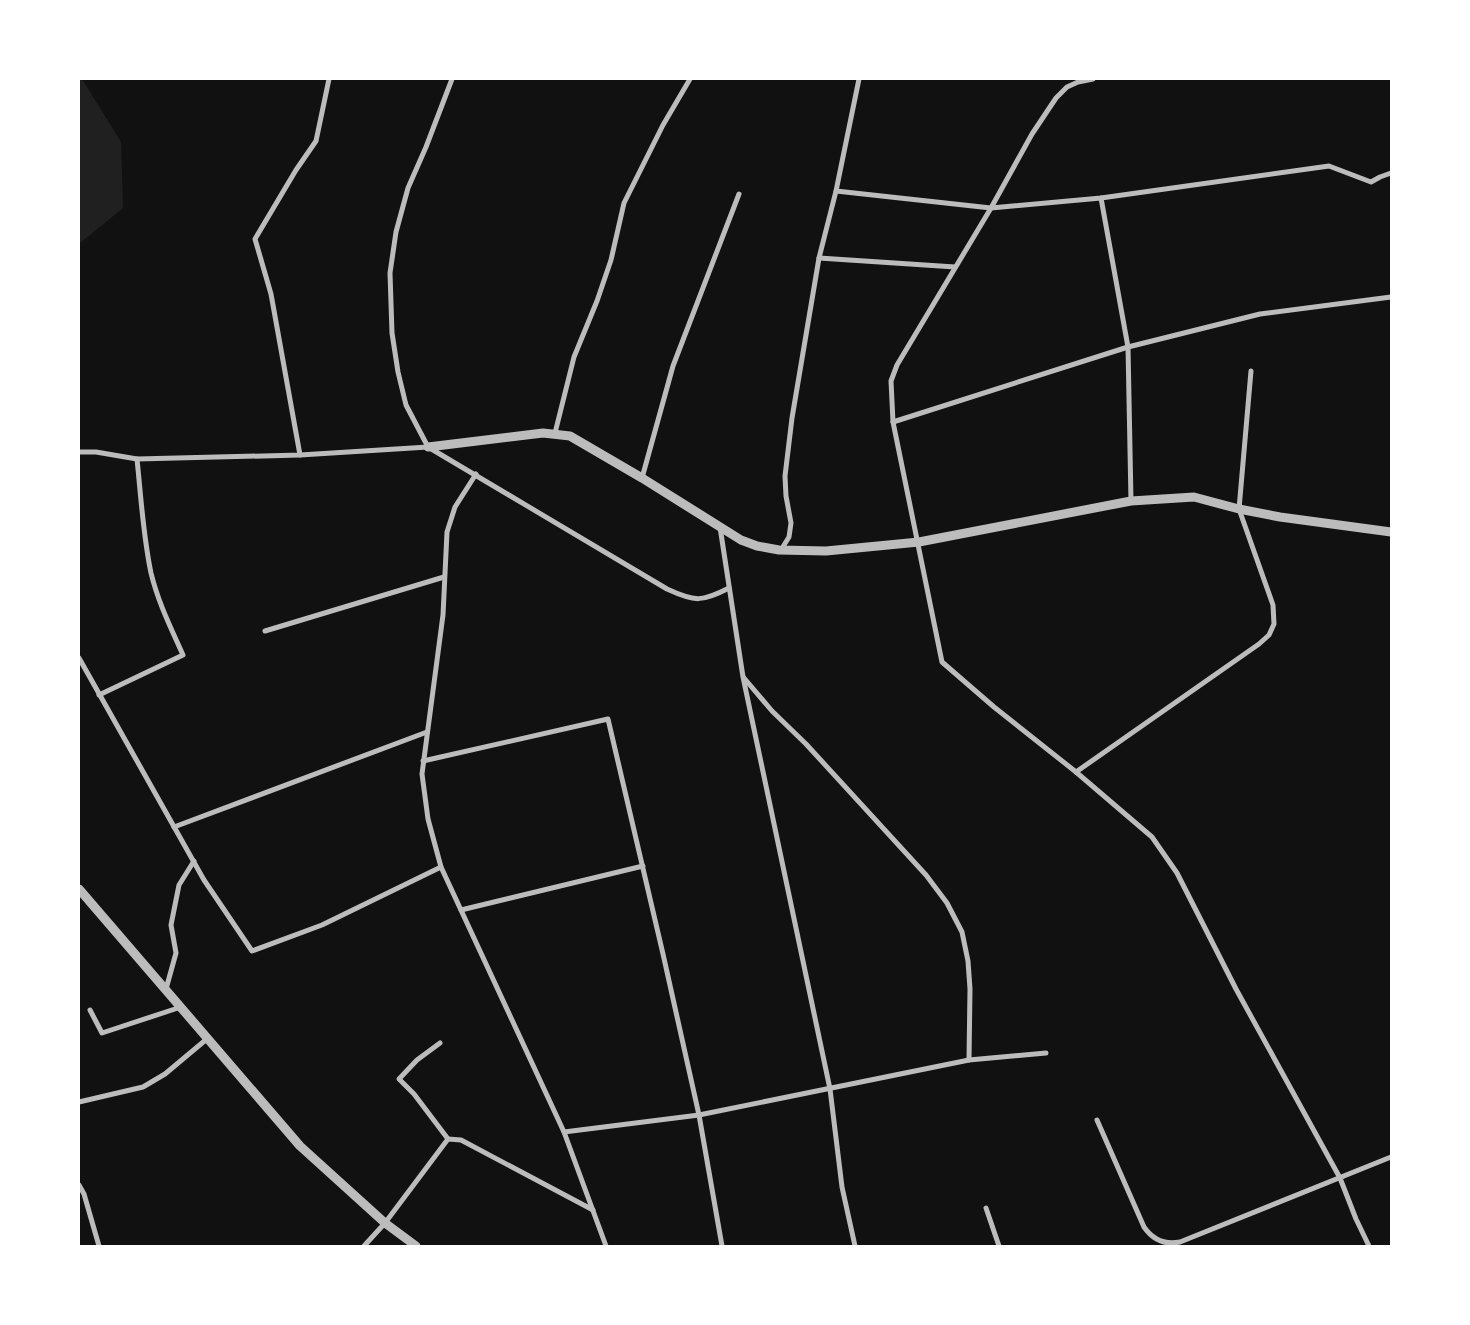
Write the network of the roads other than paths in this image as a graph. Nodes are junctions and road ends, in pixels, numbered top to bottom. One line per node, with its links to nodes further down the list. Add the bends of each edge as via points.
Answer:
1 (329, 79): 20 (street, via 316,141 255,239 271,294)
2 (452, 79): 18 (street, via 408,188 396,232 390,274 392,334 398,372 406,405)
3 (690, 79): 17 (street, via 624,204 611,260 574,357)
4 (859, 79): 7 (street)
5 (1093, 79): 10 (street, via 1068,87 1056,98)
6 (1391, 173): 9 (street, via 1371,182 1329,166)
7 (836, 191): 10 (street); 11 (street)
8 (739, 194): 23 (street, via 673,366)
9 (1101, 198): 10 (street); 14 (street)
10 (991, 208): 12 (street)
11 (819, 258): 12 (street); 29 (street, via 785,476 791,523 789,537)
12 (955, 267): 16 (street, via 890,381)
13 (1391, 297): 14 (street, via 1260,314)
14 (1128, 347): 16 (street); 24 (street)
15 (1251, 370): 25 (street)
16 (893, 422): 28 (street)
17 (555, 434): 18 (street); 23 (street, via 570,436)
18 (428, 447): 20 (street); 22 (street)
19 (79, 452): 21 (street)
20 (300, 455): 21 (street)
21 (137, 459): 35 (street, via 143,526 152,574 162,609 183,655)
22 (476, 474): 30 (street, via 450,518); 31 (street, via 667,589 687,598 701,599 713,597)
23 (642, 478): 26 (street)
24 (1131, 501): 25 (street, via 1194,498); 28 (street)
25 (1239, 509): 27 (street); 38 (street, via 1273,605 1274,624 1269,635)
26 (720, 526): 29 (street, via 741,540); 31 (street)
27 (1391, 532)
28 (919, 542): 29 (street, via 826,552); 38 (street, via 942,662)
29 (781, 550)
30 (444, 577): 32 (street); 36 (street, via 443,615)
31 (729, 588): 34 (street)
32 (265, 631)
33 (79, 658): 35 (street)
34 (743, 677): 51 (street, via 926,875 948,903 962,932 968,961); 52 (street)
35 (99, 695): 39 (street)
36 (427, 732): 37 (street); 39 (street)
37 (423, 761): 41 (street, via 608,719); 42 (street, via 428,819)
38 (1076, 772): 59 (street, via 1152,837 1177,873 1236,989)
39 (174, 826): 40 (street)
40 (194, 861): 42 (street, via 252,951 322,925); 45 (street, via 180,885 170,925 176,953)
41 (643, 866): 44 (street); 54 (street)
42 (442, 867): 44 (street)
43 (79, 889): 45 (street)
44 (461, 910): 56 (street)
45 (166, 989): 46 (street)
46 (181, 1007): 47 (street, via 102,1033); 48 (street)
47 (90, 1010)
48 (208, 1038): 53 (street, via 165,1074 143,1087); 63 (street, via 300,1146)
49 (440, 1043): 57 (street, via 417,1060 400,1079)
50 (1046, 1053): 51 (street)
51 (969, 1060): 52 (street)
52 (830, 1089): 54 (street); 69 (street, via 842,1187)
53 (79, 1102)
54 (699, 1115): 56 (street); 68 (street)
55 (1098, 1120): 59 (street, via 1144,1227 1164,1242 1180,1242)
56 (564, 1132): 62 (street)
57 (448, 1139): 62 (street, via 461,1140); 63 (street)
58 (1391, 1156): 59 (street)
59 (1340, 1178): 71 (street)
60 (79, 1185): 64 (street)
61 (986, 1208): 70 (street)
62 (593, 1210): 67 (street)
63 (385, 1223): 65 (street); 66 (street)
64 (99, 1246)
65 (364, 1246)
66 (416, 1246)
67 (606, 1246)
68 (722, 1246)
69 (855, 1246)
70 (999, 1246)
71 (1369, 1246)

